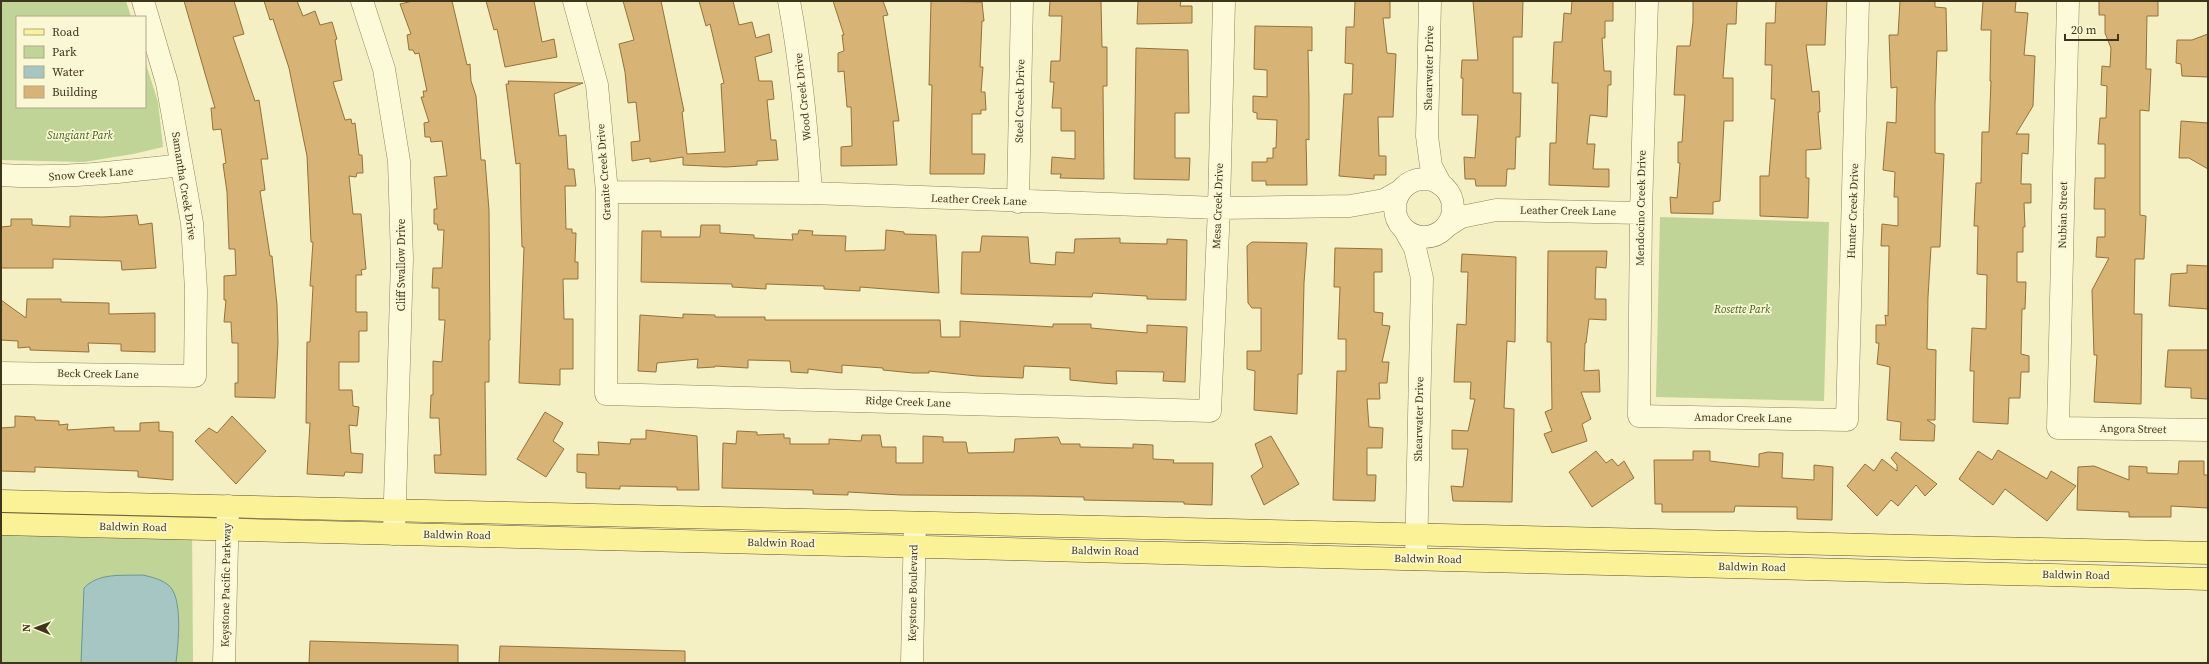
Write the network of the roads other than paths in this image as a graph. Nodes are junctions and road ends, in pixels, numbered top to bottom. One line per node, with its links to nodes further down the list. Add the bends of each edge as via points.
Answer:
1 (143, 1): 12 (street, Samantha Creek Drive, via 167,83)
2 (362, 1): 36 (street, Cliff Swallow Drive, via 384,69 399,160 402,259)
3 (574, 1): 16 (street, Granite Creek Drive, via 597,86)
4 (789, 1): 17 (street, Wood Creek Drive, via 799,53)
5 (1022, 1): 18 (street, Steel Creek Drive)
6 (1224, 1): 20 (street, Mesa Creek Drive)
7 (1430, 1): 11 (street, Shearwater Drive)
8 (1647, 1): 22 (street, Mendocino Creek Drive)
9 (1858, 1): 31 (street, Hunter Creek Drive)
10 (2068, 1): 32 (street, Nubian Street)
11 (1427, 136): 14 (street, Shearwater Drive, via 1417,166); 15 (street, Shearwater Drive, via 1431,166)
12 (181, 165): 13 (street, Snow Creek Lane, via 124,172 36,177); 27 (street, Samantha Creek Drive, via 192,223 196,290)
13 (1, 175)
14 (1404, 188): 15 (street, via 1424,179); 19 (street, Leather Creek Lane, via 1384,200); 23 (street, via 1394,208)
15 (1444, 188): 21 (street, Leather Creek Lane, via 1464,202); 24 (street, via 1453,209)
16 (607, 192): 17 (street, Leather Creek Lane); 28 (street, Granite Creek Drive)
17 (811, 193): 18 (street, Leather Creek Lane)
18 (1018, 202): 20 (street, Leather Creek Lane)
19 (1350, 206): 20 (street, Leather Creek Lane); 23 (street, Leather Creek Lane, via 1387,216)
20 (1218, 208): 29 (street, Mesa Creek Drive)
21 (1496, 210): 22 (street, Leather Creek Lane); 24 (street, Leather Creek Lane, via 1462,217)
22 (1640, 213): 30 (street, Mendocino Creek Drive)
23 (1403, 229): 24 (street, via 1423,238); 25 (street, Shearwater Drive, via 1415,248)
24 (1444, 229): 25 (street, Shearwater Drive, via 1430,247)
25 (1422, 278): 41 (street, Shearwater Drive)
26 (1, 373): 27 (street, Beck Creek Lane)
27 (195, 376)
28 (606, 394): 29 (street, Ridge Creek Lane)
29 (1210, 411)
30 (1639, 416): 31 (street, Amador Creek Lane)
31 (1847, 420)
32 (2058, 428): 33 (street, Angora Street)
33 (2208, 430)
34 (1, 501): 35 (main road, Baldwin Road)
35 (228, 506): 36 (main road, Baldwin Road); 39 (street, Keystone Pacific Parkway)
36 (394, 510): 37 (main road, Baldwin Road); 40 (street, Cliff Swallow Drive)
37 (915, 523): 41 (main road, Baldwin Road); 42 (street, Keystone Boulevard)
38 (1, 524): 39 (main road, Baldwin Road)
39 (228, 530): 40 (main road, Baldwin Road); 46 (street, Keystone Pacific Parkway)
40 (394, 534): 42 (main road, Baldwin Road)
41 (1416, 535): 43 (main road, Baldwin Road); 44 (street, Shearwater Drive)
42 (914, 546): 44 (main road, Baldwin Road); 47 (street, Keystone Boulevard)
43 (2208, 553)
44 (1416, 559): 45 (main road, Baldwin Road)
45 (2208, 579)
46 (224, 663)
47 (912, 663)

